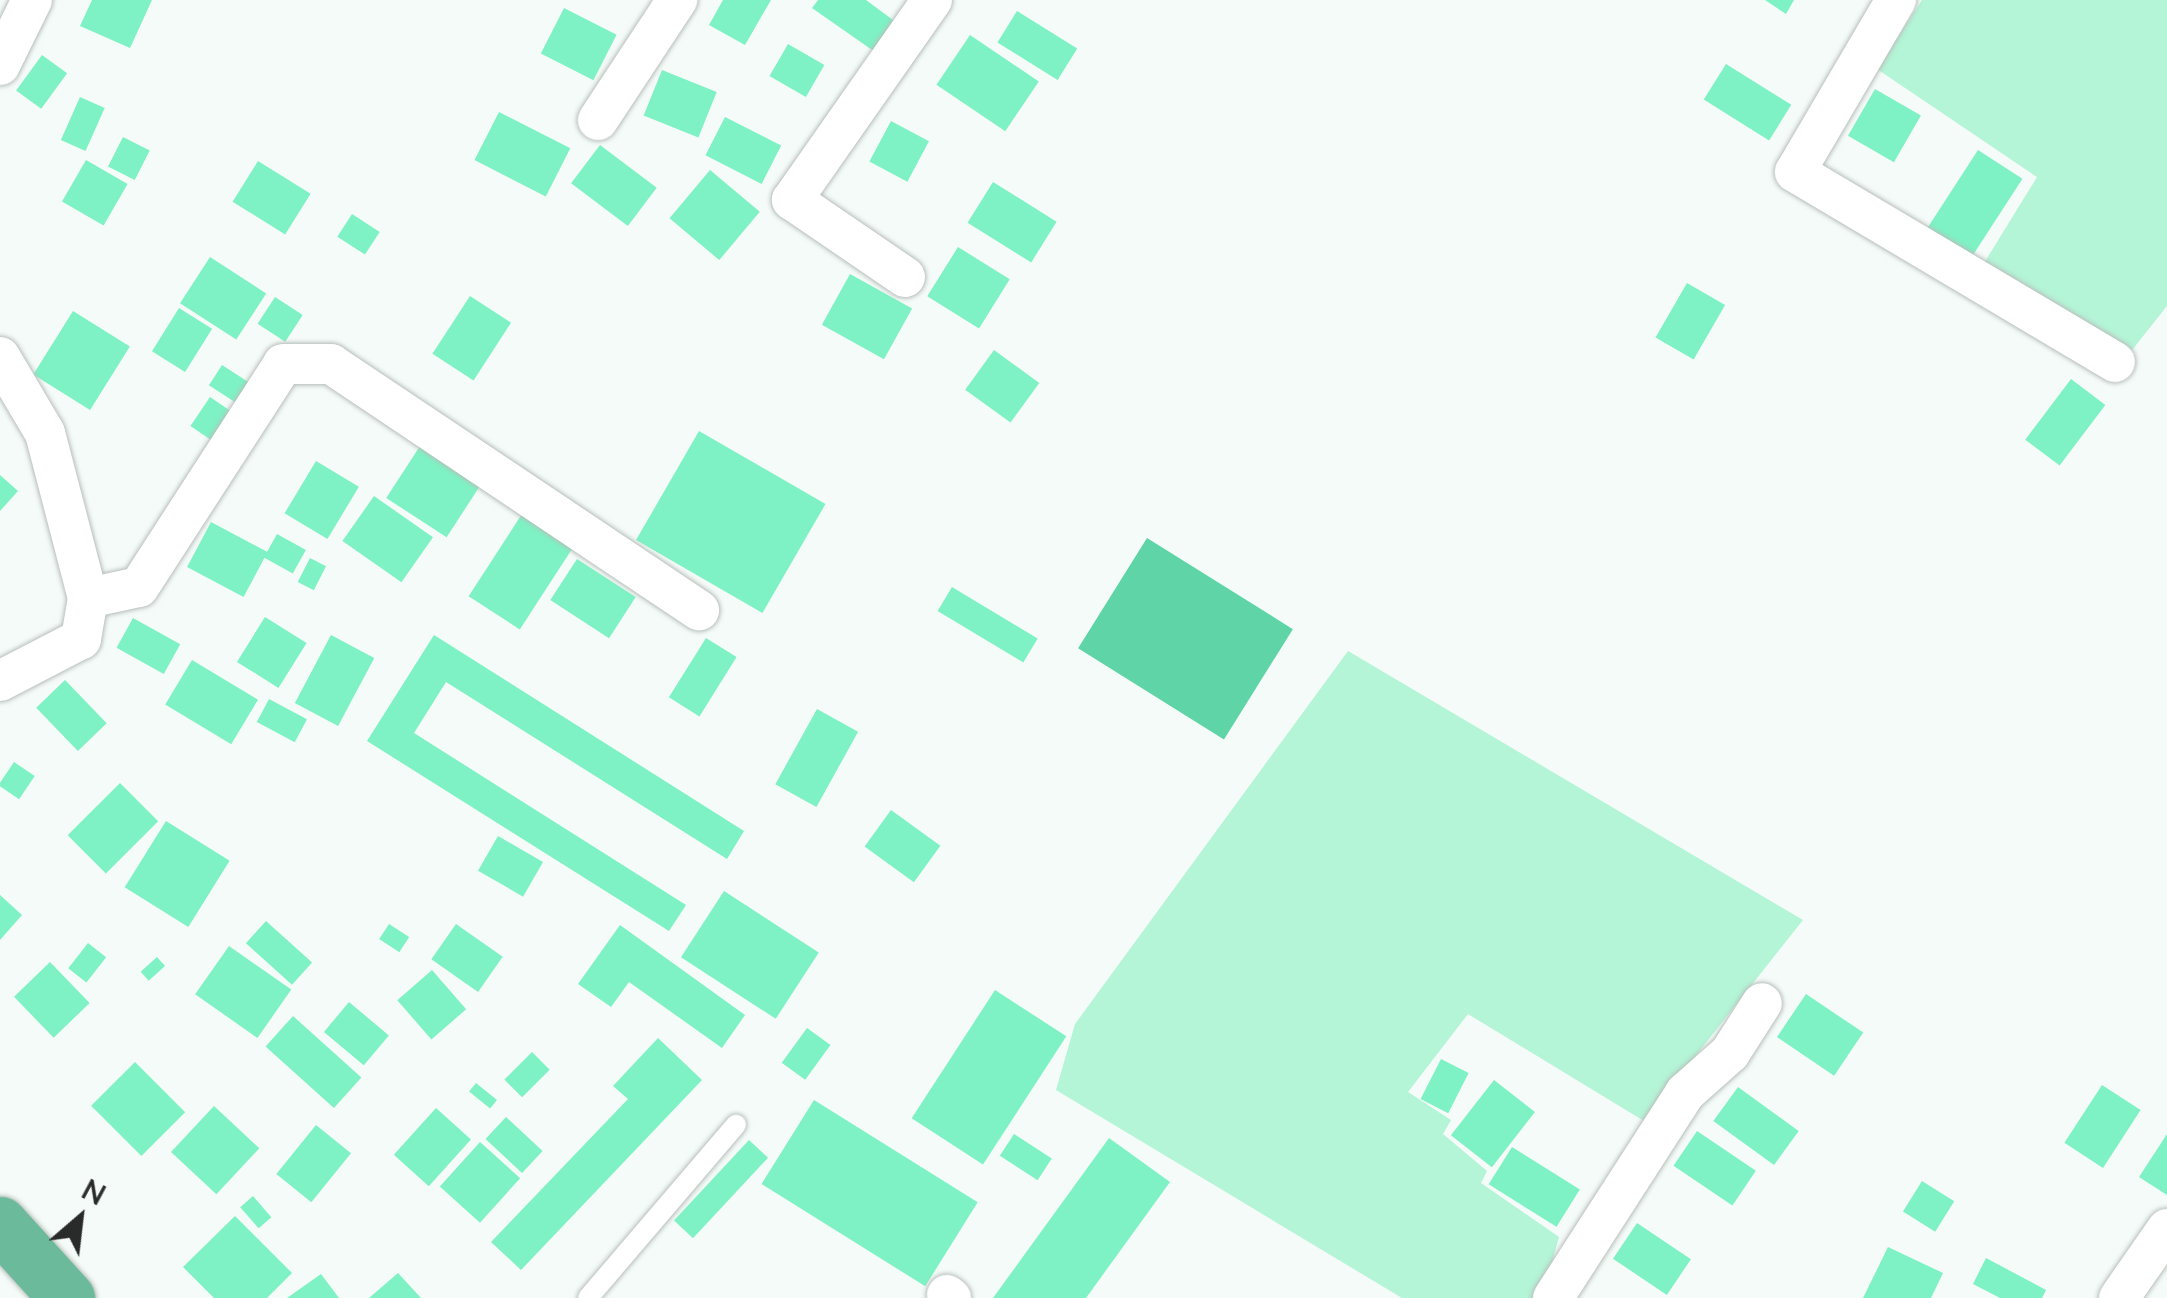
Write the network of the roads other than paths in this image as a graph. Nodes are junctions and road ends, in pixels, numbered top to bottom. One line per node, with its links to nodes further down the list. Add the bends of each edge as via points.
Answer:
1 (32, 0): 5 (street)
2 (677, 0): 6 (street)
3 (932, 0): 7 (street, via 792,200)
4 (1896, 0): 9 (street, via 1796,172)
5 (0, 66)
6 (598, 120)
7 (905, 277)
8 (0, 356): 10 (street, via 45,434)
9 (2115, 362)
10 (88, 598): 11 (street, via 139,587 284,364 331,364); 12 (street, via 81,639)
11 (699, 610)
12 (0, 680)
13 (1762, 1003): 19 (street, via 1730,1053 1685,1093)
14 (736, 1126): 18 (lane)
15 (0, 1224): 17 (highway)
16 (2167, 1229): 20 (street)
17 (67, 1298)
18 (588, 1298)
19 (1553, 1298)
20 (2119, 1298)

